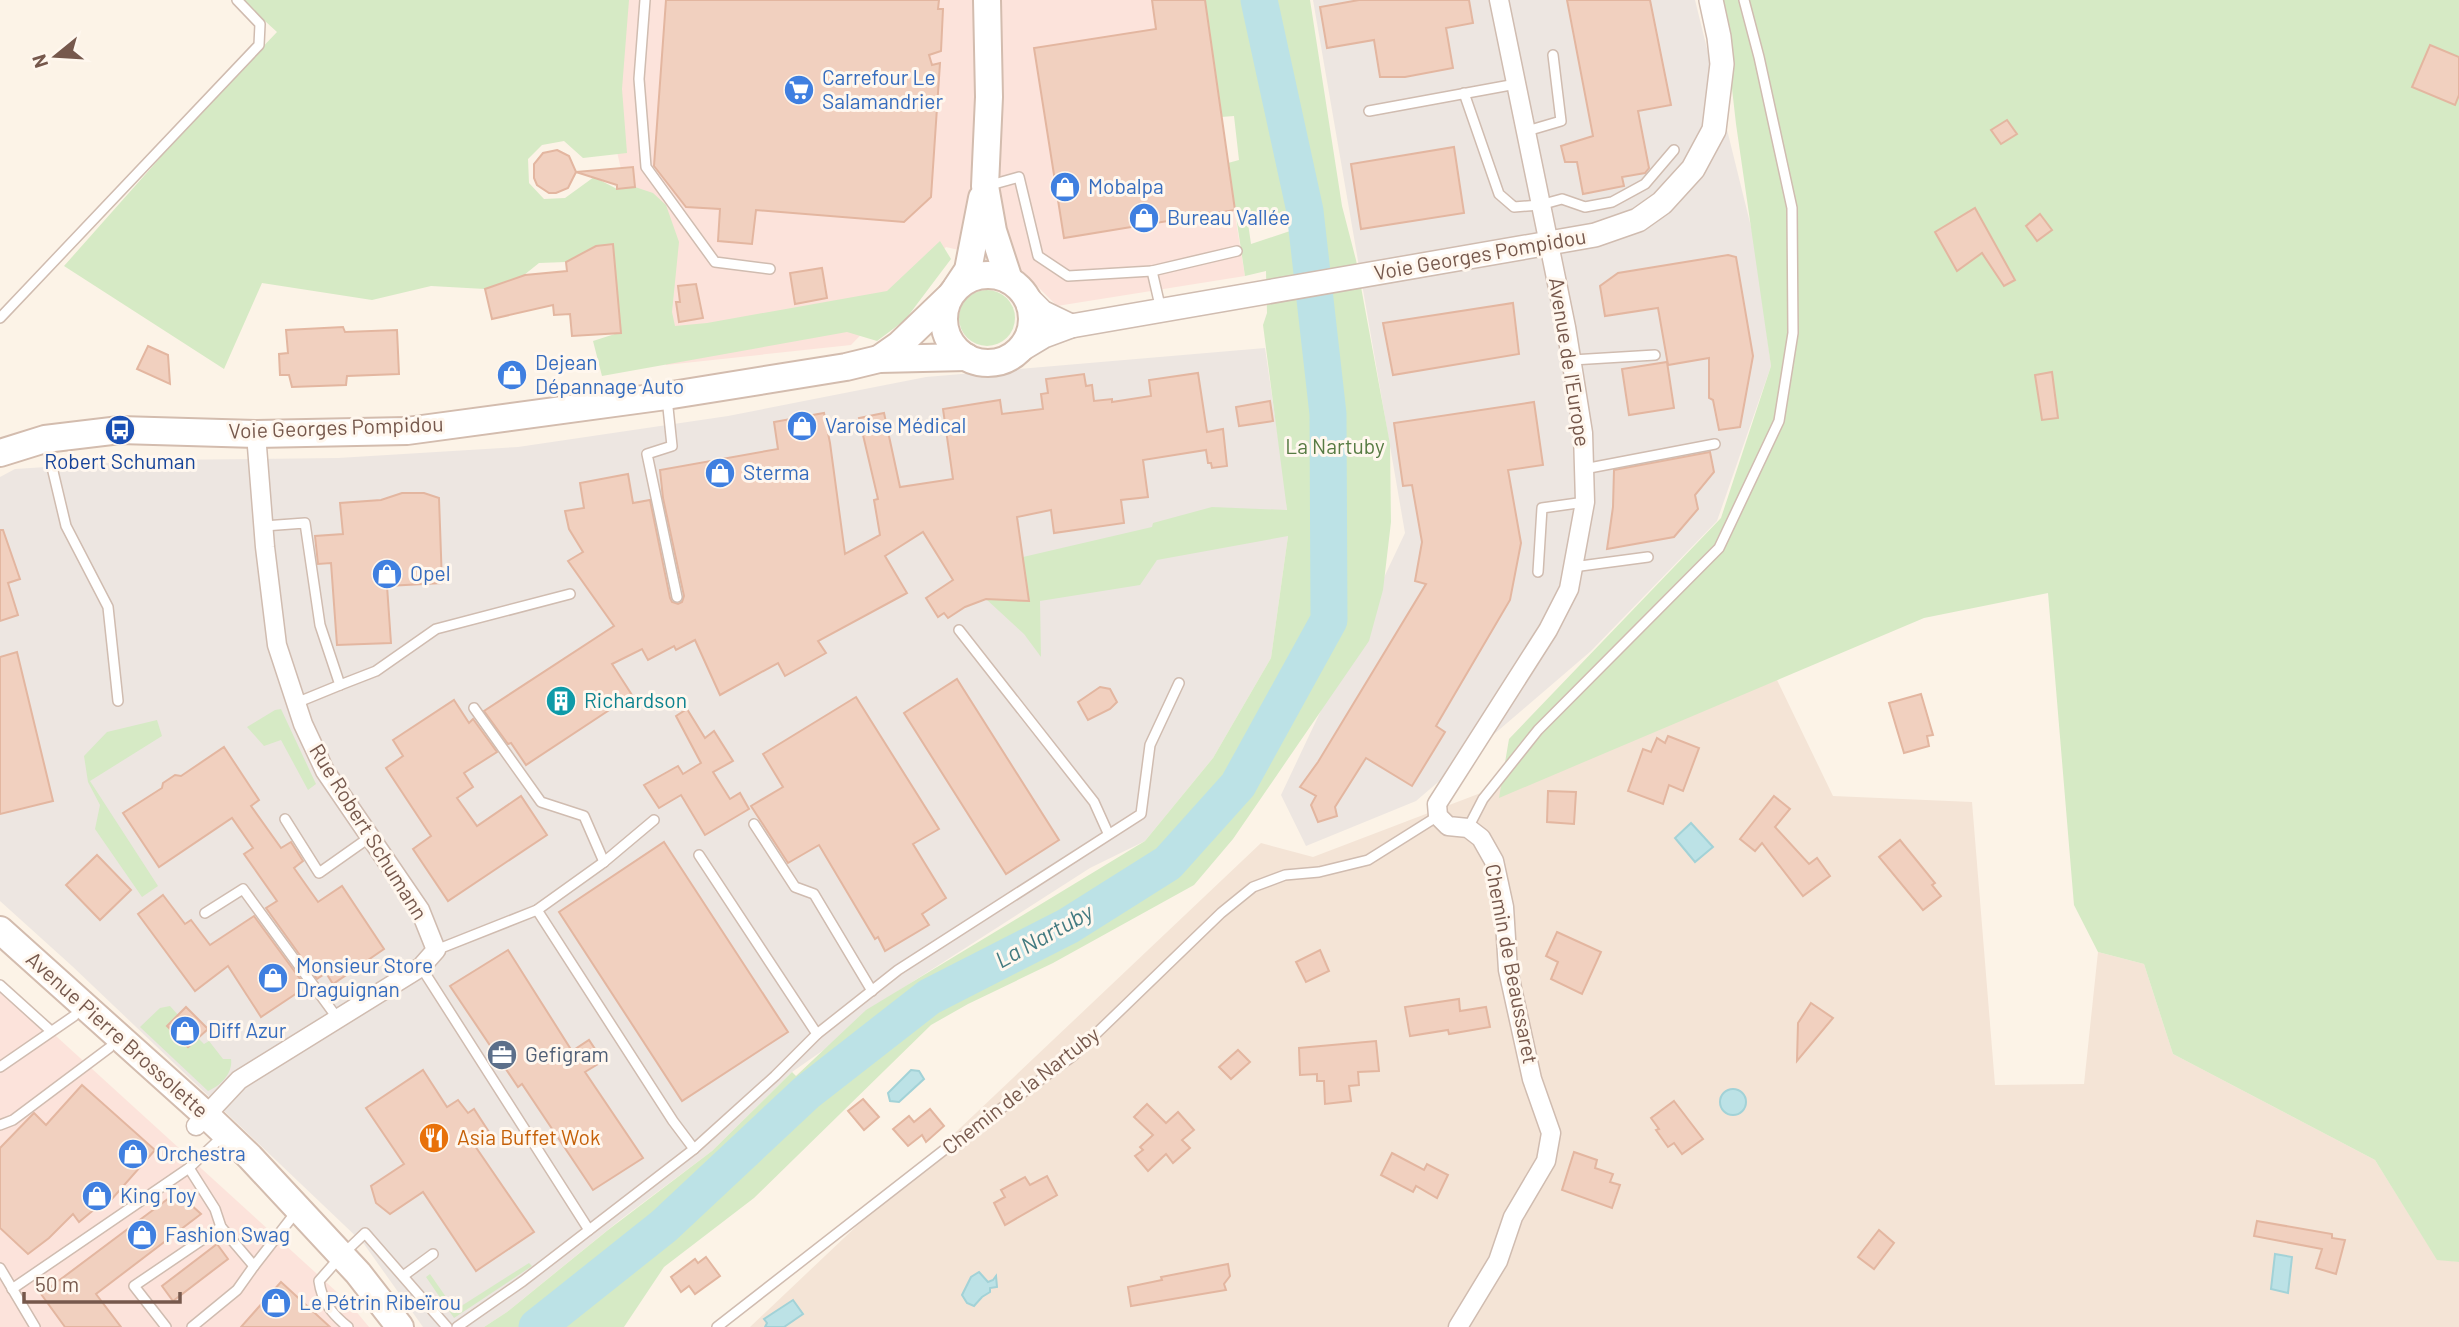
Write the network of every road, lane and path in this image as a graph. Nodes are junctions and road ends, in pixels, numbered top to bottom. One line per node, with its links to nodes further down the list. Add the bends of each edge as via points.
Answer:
1 (237, 0): 22 (lane, via 260,24 259,45)
2 (645, 0): 17 (lane, via 639,79 646,167 715,262)
3 (987, 0): 13 (main road)
4 (1499, 0): 8 (street, Avenue de l'Europe)
5 (1711, 0): 15 (street, Voie Georges Pompidou, via 1722,64 1714,130 1693,169 1662,203 1638,220 1595,235)
6 (1744, 0): 52 (lane, via 1792,208 1793,333 1779,421 1718,548 1538,730 1483,799)
7 (1553, 55): 11 (lane, via 1561,121)
8 (1517, 84): 9 (lane); 11 (street, Avenue de l'Europe)
9 (1464, 93): 10 (lane); 14 (lane, via 1499,194 1514,207)
10 (1369, 111)
11 (1527, 131): 14 (street, Avenue de l'Europe)
12 (1674, 150): 14 (lane, via 1645,184 1612,202 1584,207 1562,199)
13 (985, 186): 18 (lane, via 1019,177 1038,256 1068,276); 19 (main road, via 993,231); 20 (main road, via 970,263)
14 (1540, 205): 15 (street, Avenue de l'Europe)
15 (1550, 243): 21 (street, Voie Georges Pompidou); 28 (street, Avenue de l'Europe)
16 (1237, 251): 18 (lane)
17 (770, 269)
18 (1152, 271): 21 (lane)
19 (1017, 288): 20 (main road, via 995,275 981,275 967,279); 23 (street, via 1042,312); 24 (main road, via 1032,316 1024,343)
20 (952, 293): 26 (main road, via 944,314 945,329 950,342); 27 (main road, Voie Georges Pompidou)
21 (1161, 310): 23 (street, Voie Georges Pompidou)
22 (0, 317)
23 (1072, 326): 24 (street, Voie Georges Pompidou)
24 (1014, 354): 26 (main road, via 987,363)
25 (1655, 355): 28 (lane)
26 (966, 357): 27 (main road, Voie Georges Pompidou)
27 (879, 359): 29 (main road, Voie Georges Pompidou)
28 (1572, 360): 34 (street, Avenue de l'Europe)
29 (666, 396): 30 (main road, Voie Georges Pompidou, via 407,431); 41 (lane, via 672,446 647,454)
30 (256, 433): 31 (main road, Voie Georges Pompidou, via 120,430); 36 (street, Rue Robert Schumann)
31 (46, 439): 33 (main road, Voie Georges Pompidou); 45 (lane, via 65,526 107,607)
32 (1715, 444): 34 (lane)
33 (0, 453)
34 (1584, 469): 35 (street, Avenue de l'Europe)
35 (1585, 502): 38 (street, Avenue de l'Europe); 39 (lane, via 1542,508)
36 (264, 526): 44 (lane, via 305,523 320,625); 46 (street, Rue Robert Schumann, via 277,645)
37 (1648, 557): 38 (lane)
38 (1573, 567): 48 (street, Avenue de l'Europe, via 1570,589 1548,630 1437,804)
39 (1538, 572)
40 (570, 594): 44 (lane, via 436,629 376,671)
41 (677, 597)
42 (959, 630): 53 (lane, via 1094,802)
43 (1179, 683): 53 (lane, via 1150,745 1141,814)
44 (340, 685): 46 (lane)
45 (118, 701)
46 (296, 703): 54 (street, Rue Robert Schumann, via 326,771)
47 (474, 708): 56 (lane, via 541,802 584,816)
48 (1438, 816): 52 (street, Chemin de Beaussaret, via 1448,826); 91 (lane, Chemin de la Nartuby, via 1368,860 1285,875 1253,887 1073,1056)
49 (285, 819): 54 (lane, via 318,873)
50 (654, 820): 56 (lane)
51 (754, 824): 64 (lane, via 795,887 814,894)
52 (1468, 828): 92 (street, Chemin de Beaussaret, via 1481,838 1494,861 1504,907 1511,982 1532,1079 1551,1133 1546,1161 1513,1217 1498,1261)
53 (1108, 834): 64 (lane)
54 (370, 837): 61 (street, Rue Robert Schumann, via 420,910)
55 (699, 855): 68 (lane)
56 (604, 862): 57 (lane)
57 (537, 910): 61 (lane); 73 (lane)
58 (205, 913): 66 (lane, via 243,889)
59 (0, 930): 72 (main road, Avenue Pierre Brossolette)
60 (0, 950): 65 (main road, Avenue Pierre Brossolette)
61 (436, 950): 62 (street)
62 (421, 967): 66 (street); 77 (lane)
63 (0, 985): 67 (lane)
64 (872, 991): 68 (lane)
65 (74, 1016): 67 (lane); 69 (main road, Avenue Pierre Brossolette)
66 (338, 1019): 72 (street, via 239,1080)
67 (51, 1031): 70 (lane)
68 (817, 1034): 73 (lane)
69 (109, 1048): 71 (lane); 72 (main road, Avenue Pierre Brossolette)
70 (0, 1066)
71 (0, 1125)
72 (210, 1129): 74 (lane); 75 (main road, Avenue Pierre Brossolette)
73 (694, 1149): 77 (lane)
74 (189, 1168): 76 (lane); 83 (lane)
75 (297, 1211): 79 (main road, Avenue Pierre Brossolette); 80 (lane)
76 (221, 1227): 80 (lane); 86 (lane, via 134,1286)
77 (589, 1230): 90 (lane)
78 (433, 1254): 82 (lane)
79 (341, 1256): 82 (lane, via 365,1233); 87 (lane, via 319,1281 327,1306); 88 (main road, Avenue Pierre Brossolette)
80 (254, 1266): 84 (lane, via 237,1290)
81 (0, 1268): 83 (lane)
82 (403, 1276): 89 (lane)
83 (12, 1289): 85 (lane)
84 (198, 1325)
85 (35, 1327)
86 (166, 1327)
87 (348, 1327)
88 (400, 1327)
89 (447, 1327)
90 (457, 1327)
91 (717, 1327)
92 (1458, 1327)

